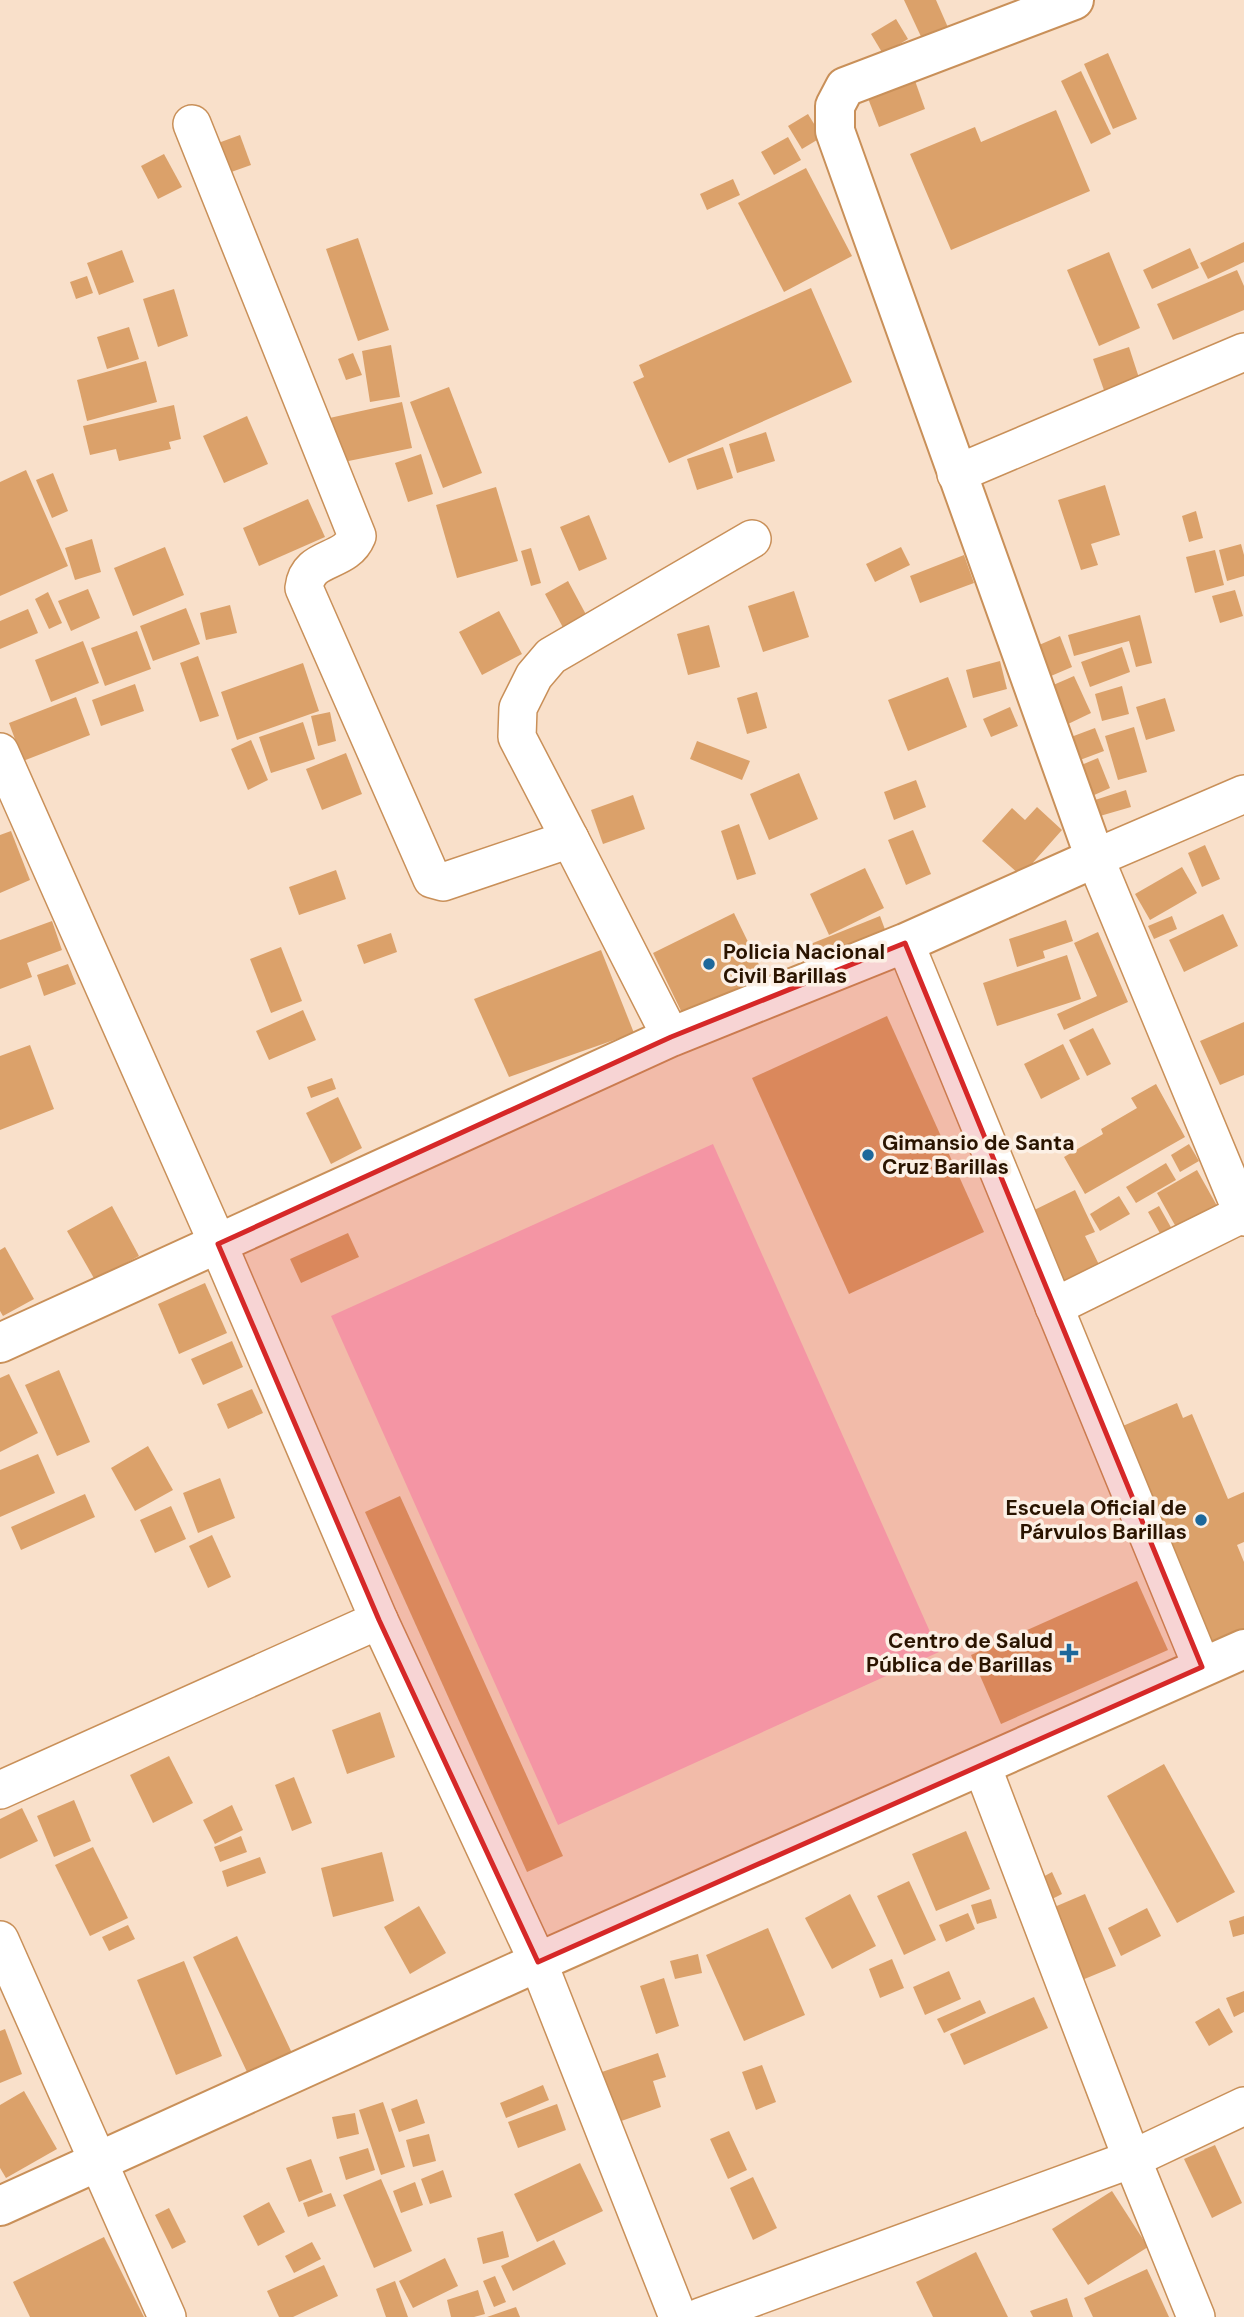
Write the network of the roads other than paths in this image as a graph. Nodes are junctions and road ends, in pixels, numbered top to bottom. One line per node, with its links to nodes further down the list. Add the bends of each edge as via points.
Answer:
1 (1074, 0): 4 (street, via 845,87 835,106 835,131)
2 (192, 124): 8 (street, via 356,536 347,551 310,569 304,588 432,879 443,882)
3 (1244, 352): 4 (street)
4 (956, 474): 9 (street)
5 (752, 539): 8 (street, via 551,656 534,676 518,708 517,737)
6 (0, 752): 13 (street)
7 (1244, 794): 9 (street)
8 (570, 839): 11 (street)
9 (1096, 858): 10 (street); 12 (street)
10 (905, 943): 11 (street); 14 (street)
11 (671, 1037): 13 (street)
12 (1244, 1215): 14 (street)
13 (218, 1244): 15 (street); 16 (street)
14 (1054, 1307): 18 (street)
15 (0, 1343)
16 (379, 1620): 20 (street); 22 (street)
17 (1244, 1649): 18 (street)
18 (1202, 1667): 19 (street)
19 (982, 1766): 22 (street); 24 (street)
20 (0, 1790)
21 (0, 1940): 25 (street)
22 (538, 1962): 25 (street); 28 (street)
23 (1244, 2106): 24 (street)
24 (1132, 2159): 29 (street); 30 (street)
25 (99, 2161): 26 (street); 27 (street)
26 (0, 2206)
27 (167, 2317)
28 (678, 2317)
29 (700, 2317)
30 (1196, 2317)

